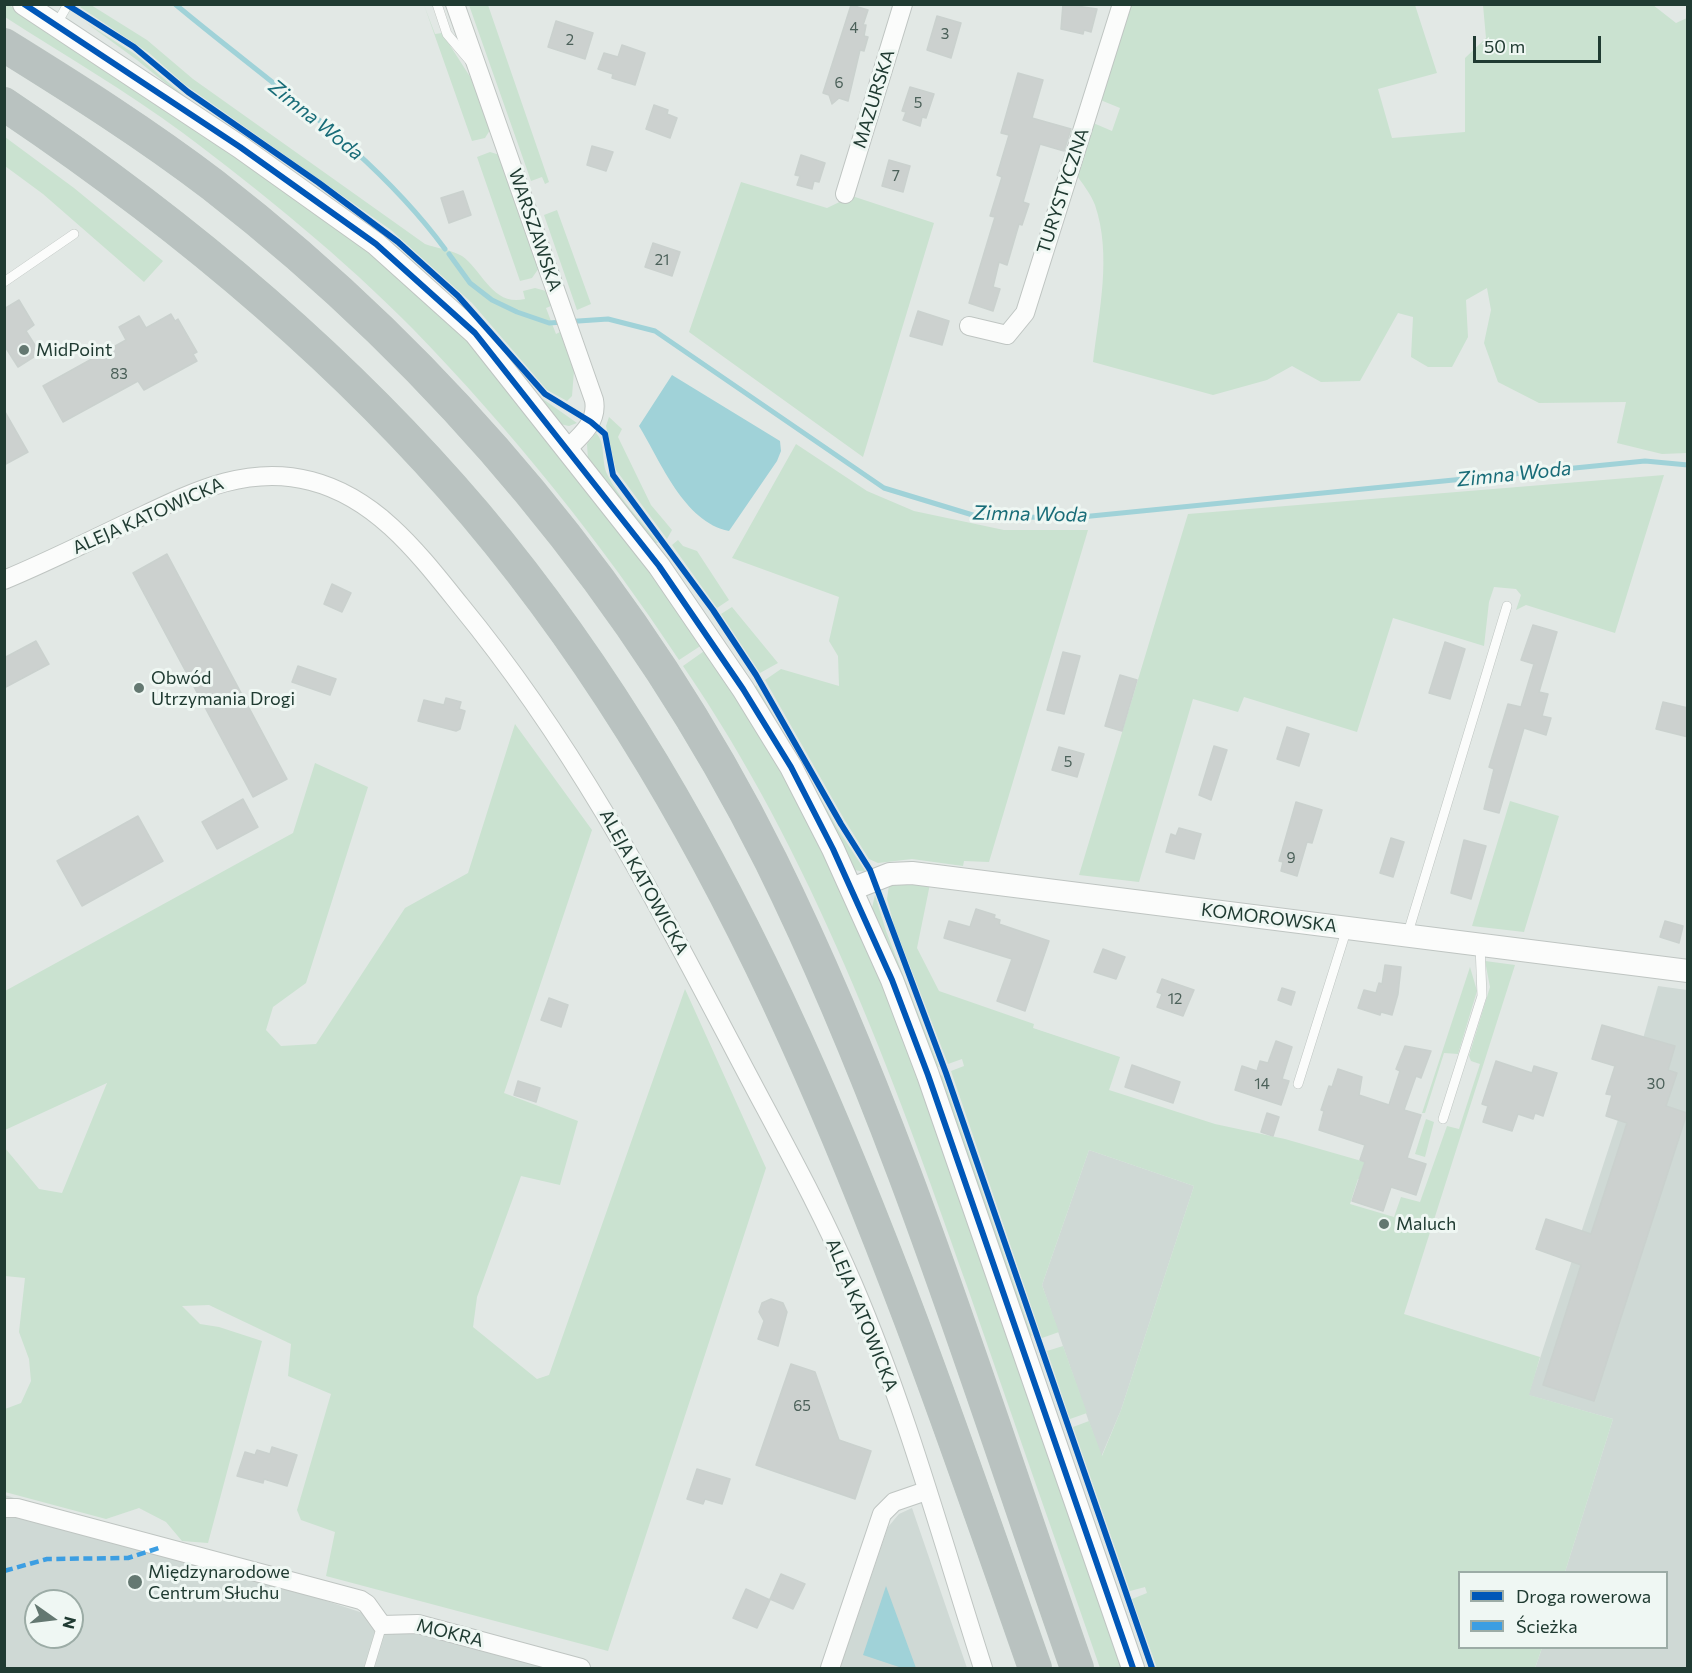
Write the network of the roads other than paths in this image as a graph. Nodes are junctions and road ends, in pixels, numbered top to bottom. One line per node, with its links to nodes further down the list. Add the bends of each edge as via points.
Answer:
1 (24, 4): 7 (street)
2 (68, 4): 7 (lane)
3 (436, 4): 9 (lane, via 447,34)
4 (455, 4): 9 (street, WARSZAWSKA)
5 (903, 4): 11 (street, MAZURSKA)
6 (1122, 4): 14 (street, TURYSTYCZNA, via 1025,313 1007,335)
7 (56, 25): 15 (street, via 240,147 376,244 475,333)
8 (4, 45): 33 (highway, via 113,114 213,186 374,323 428,376 517,476 653,658 770,859 865,1074)
9 (479, 71): 15 (street, WARSZAWSKA, via 596,408 591,423)
10 (4, 104): 32 (highway, via 143,204 335,366 475,514 588,664 638,740 771,983 906,1303)
11 (846, 194)
12 (74, 234): 13 (lane)
13 (4, 282)
14 (969, 326)
15 (568, 448): 18 (street, via 718,650 790,767)
16 (4, 580): 25 (street, ALEJA KATOWICKA, via 210,486 254,476 293,477 335,489 371,508 391,526 438,578 526,690 575,762 642,875 852,1281 890,1378)
17 (1507, 606): 20 (lane)
18 (852, 888): 19 (street, KOMOROWSKA, via 890,874 912,873); 34 (street, via 928,1075)
19 (1347, 928): 20 (street, KOMOROWSKA); 23 (lane)
20 (1407, 936): 21 (street, KOMOROWSKA)
21 (1480, 945): 22 (street, KOMOROWSKA); 24 (lane, via 1482,996)
22 (1688, 971)
23 (1298, 1084)
24 (1443, 1119)
25 (926, 1491): 30 (street, via 894,1502 882,1514); 31 (street, ALEJA KATOWICKA)
26 (11, 1508): 27 (street, via 364,1601)
27 (382, 1625): 28 (lane); 29 (street, MOKRA, via 418,1624)
28 (369, 1668)
29 (581, 1668)
30 (830, 1668)
31 (983, 1668)
32 (1035, 1668)
33 (1077, 1668)
34 (1133, 1668)

